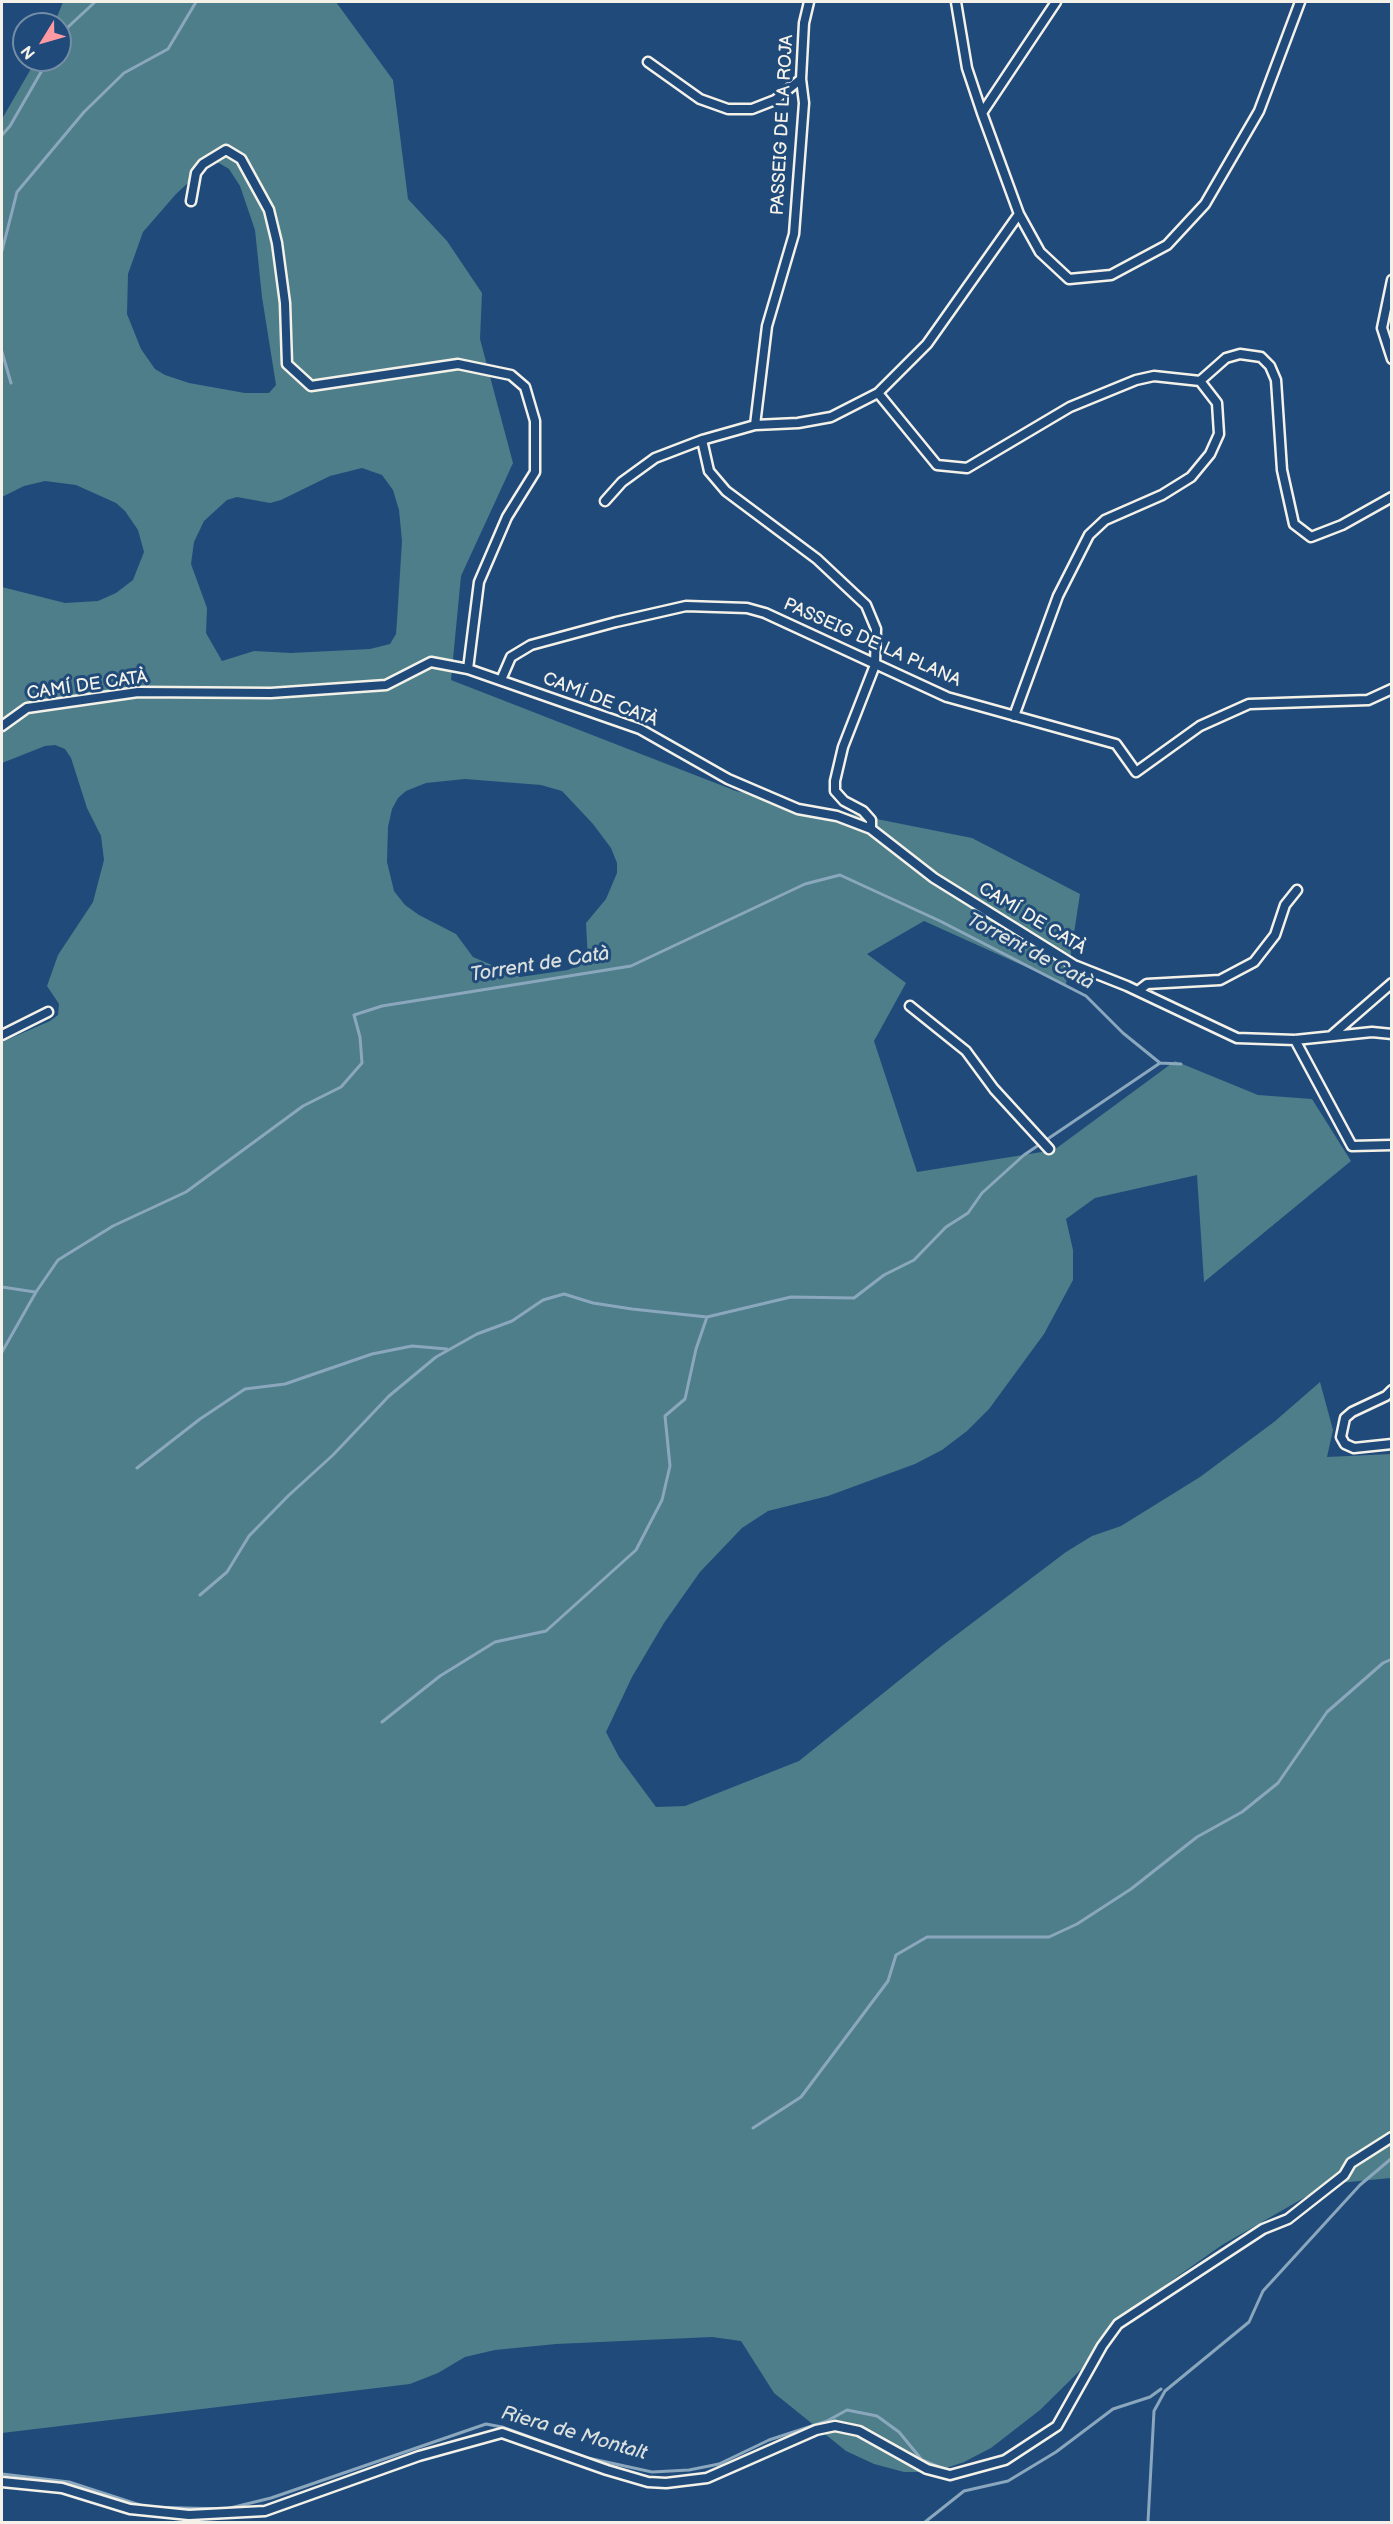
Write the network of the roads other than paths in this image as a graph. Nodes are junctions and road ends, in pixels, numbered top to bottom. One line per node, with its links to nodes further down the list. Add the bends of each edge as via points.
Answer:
1 (809, 2): 6 (street, PASSEIG DE LA ROJA)
2 (956, 2): 7 (street, via 967,68)
3 (1056, 2): 7 (street)
4 (1300, 2): 9 (street, via 1259,111 1205,204 1167,245 1111,275 1069,279 1040,252)
5 (648, 62): 6 (street, via 700,99 728,109 752,109 775,100)
6 (801, 79): 14 (street, PASSEIG DE LA ROJA, via 804,103 794,234 767,326)
7 (982, 113): 9 (street)
8 (191, 201): 19 (street, via 196,173 203,164 226,150 241,159 269,210 277,243 285,303 287,364 312,387 458,364 511,375 525,387 535,421 535,472 507,517 479,582)
9 (1019, 214): 13 (street, via 927,344)
10 (1392, 280): 11 (street, via 1382,328)
11 (1392, 359)
12 (1200, 381): 13 (street, via 1154,376 1136,380 1070,407 967,468 937,465); 16 (street, via 1226,358 1240,354 1261,357 1270,366 1276,380 1282,470 1294,524 1311,537); 22 (street, via 1212,393 1219,414 1219,434 1210,454 1191,477 1162,495 1105,520 1089,536 1058,596)
13 (878, 393): 14 (street, via 831,417)
14 (755, 425): 15 (street)
15 (702, 440): 17 (street, via 655,458); 18 (street, via 710,471 726,491 817,559 866,605 876,629)
16 (1392, 497)
17 (604, 501)
18 (875, 665): 20 (street, PASSEIG DE LA PLANA, via 765,613 747,608 686,606 531,645 511,657); 22 (street, PASSEIG DE LA PLANA, via 947,697); 24 (street, via 843,747 835,781 835,791 844,801 864,811 871,820)
19 (468, 669): 20 (street, CAMÍ DE CATÀ); 23 (street, CAMÍ DE CATÀ, via 431,662 386,686 283,693 138,692 27,708)
20 (501, 680): 24 (street, CAMÍ DE CATÀ, via 640,729 728,779 798,809 837,816)
21 (1392, 689): 22 (street, PASSEIG DE LA PLANA, via 1368,700 1249,704 1200,726 1136,772 1116,744)
22 (1014, 716)
23 (2, 726)
24 (871, 830): 27 (street, CAMÍ DE CATÀ, via 934,878 1020,934 1074,965)
25 (1297, 890): 27 (street, via 1285,905 1275,935 1254,962 1220,980 1147,984)
26 (1392, 983): 32 (street)
27 (1138, 991): 33 (street, CAMÍ DE CATÀ, via 1237,1038)
28 (910, 1006): 35 (street, via 966,1051 994,1089)
29 (48, 1012): 31 (street)
30 (1392, 1034): 32 (street)
31 (2, 1035)
32 (1330, 1037): 33 (street)
33 (1295, 1040): 34 (street, via 1352,1146)
34 (1392, 1145)
35 (1049, 1149)
36 (1392, 1390): 37 (street, via 1352,1412 1345,1419 1341,1437 1354,1448)
37 (1392, 1444)
38 (1392, 2138): 39 (street, via 1351,2163 1344,2175 1288,2219 1263,2229 1118,2324 1057,2426 1005,2460 950,2475 927,2469 859,2431 836,2426 816,2430 707,2478 666,2483 631,2477 502,2433 450,2445 265,2511 177,2514 130,2509 62,2488)
39 (2, 2482)

